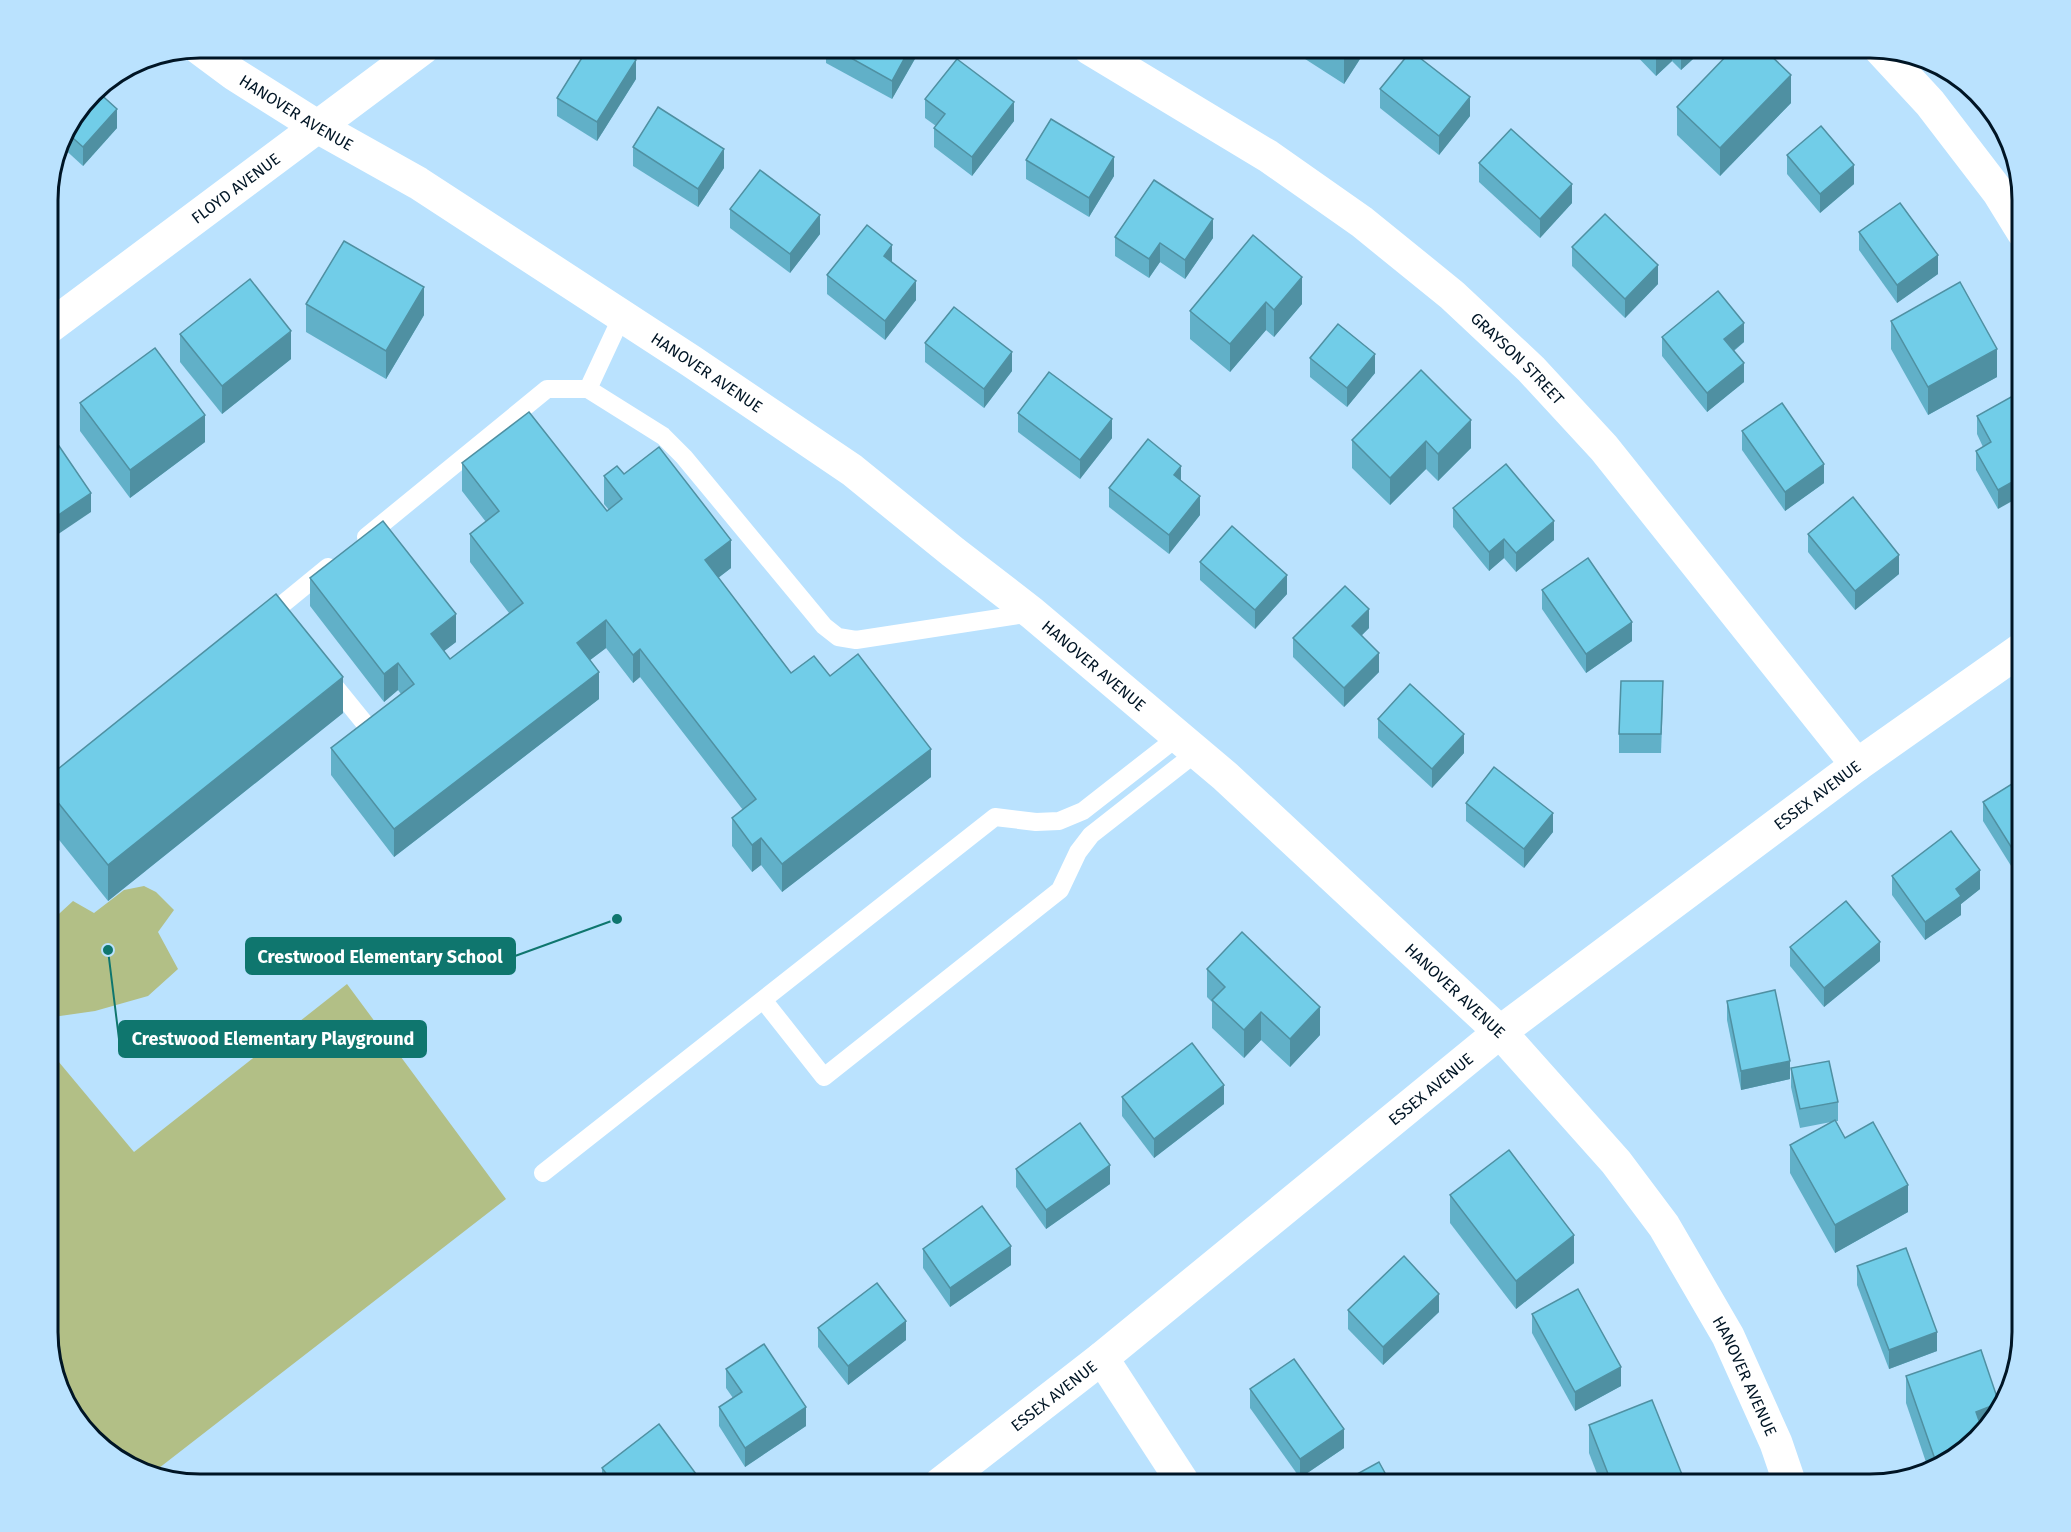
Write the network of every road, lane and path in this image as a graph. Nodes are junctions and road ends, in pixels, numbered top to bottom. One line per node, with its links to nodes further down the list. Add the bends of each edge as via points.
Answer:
1 (212, 58): 5 (street, HANOVER AVENUE)
2 (410, 58): 5 (street, FLOYD AVENUE)
3 (1106, 58): 18 (street, GRAYSON STREET, via 1268,156 1362,222 1452,295 1531,369 1604,448)
4 (1889, 60): 6 (street, via 1930,103)
5 (318, 127): 7 (street, HANOVER AVENUE, via 418,183); 8 (street, FLOYD AVENUE)
6 (2012, 214)
7 (622, 316): 9 (lane); 12 (street, HANOVER AVENUE, via 852,470)
8 (59, 320)
9 (588, 389): 10 (lane, via 547,389); 12 (lane, via 663,436 824,626 838,637 856,640)
10 (356, 545)
11 (337, 560): 13 (lane, via 273,612)
12 (1032, 613): 17 (street, HANOVER AVENUE)
13 (288, 630)
14 (2012, 656): 18 (street, ESSEX AVENUE)
15 (318, 667): 16 (lane)
16 (371, 731)
17 (1188, 744): 19 (lane, via 1083,811 1059,821 995,817); 19 (lane, via 1091,835 1060,890 824,1077); 20 (street, HANOVER AVENUE)
18 (1857, 765): 20 (street, ESSEX AVENUE)
19 (764, 1000): 21 (lane)
20 (1500, 1032): 22 (street, ESSEX AVENUE); 25 (street, HANOVER AVENUE, via 1616,1162 1664,1226 1728,1336)
21 (543, 1173)
22 (1101, 1358): 23 (street, ESSEX AVENUE); 24 (street)
23 (953, 1474)
24 (1177, 1474)
25 (1787, 1474)

